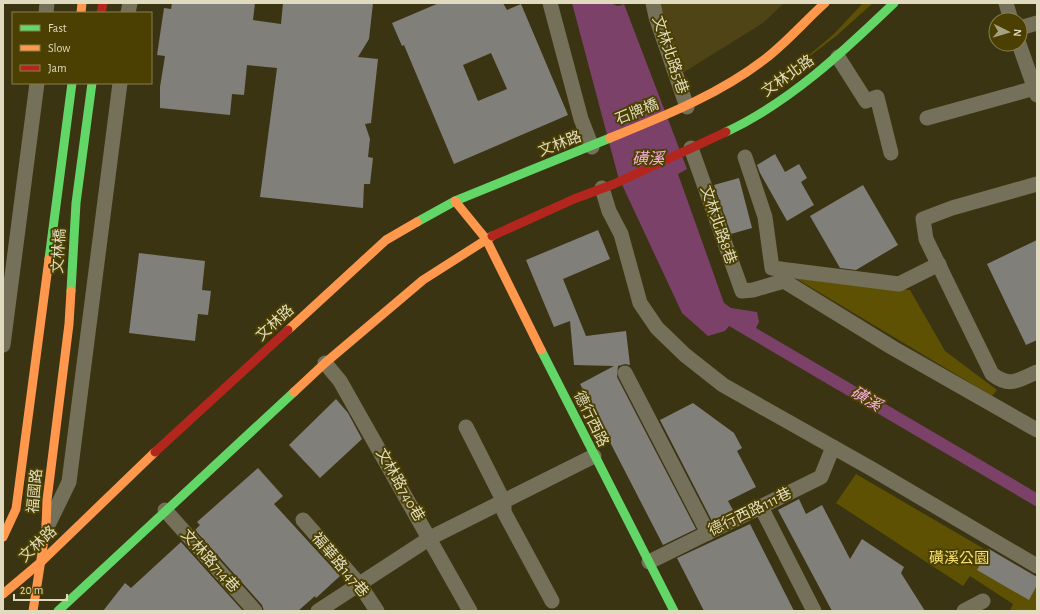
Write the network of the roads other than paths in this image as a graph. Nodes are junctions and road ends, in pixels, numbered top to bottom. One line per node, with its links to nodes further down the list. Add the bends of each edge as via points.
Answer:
1 (550, 3): 15 (street, via 581,119)
2 (653, 3): 12 (street, 文林北路5巷)
3 (825, 3): 12 (main road, 文林北路, via 765,59 726,85)
4 (894, 3): 6 (main road, 文林北路)
5 (1022, 52): 11 (street)
6 (838, 57): 16 (main road, 文林北路, via 743,124); 17 (street, via 866,100 877,97)
7 (37, 84): 24 (street)
8 (72, 84): 28 (main road, 文林橋)
9 (92, 84): 29 (main road, 文林橋, via 76,203 69,324)
10 (120, 84): 38 (street, via 69,482)
11 (1036, 92): 13 (street)
12 (681, 109): 14 (main road, 石牌橋)
13 (927, 118)
14 (610, 139): 15 (main road, 文林路)
15 (592, 147): 21 (main road, 文林路)
16 (688, 150): 20 (main road); 31 (street, 文林北路8巷, via 742,291 784,280 893,348)
17 (890, 153)
18 (744, 157): 23 (street, via 765,217 772,268 899,284)
19 (1037, 184): 23 (street, via 952,208 923,219 926,239)
20 (608, 186): 22 (main road); 32 (street, via 610,211 621,234 640,303 657,328 685,355 723,385)
21 (456, 201): 22 (main road, 德行西路); 42 (main road, 文林路, via 386,240 120,484)
22 (486, 239): 25 (main road, via 423,280); 33 (main road, 德行西路)
23 (939, 264): 26 (street, via 992,374 1000,381 1012,383)
24 (3, 345)
25 (325, 363): 36 (main road); 41 (street, 文林路740巷, via 340,381)
26 (1037, 372)
27 (625, 373): 39 (street)
28 (29, 420): 40 (main road, 福國路, via 16,509)
29 (56, 421): 38 (main road, 福國路)
30 (466, 427): 34 (street)
31 (1037, 430)
32 (833, 447): 35 (street, 德行西路111巷, via 821,477); 44 (street)
33 (594, 456): 34 (street); 43 (main road, 德行西路)
34 (504, 502): 41 (street); 47 (street, via 504,512)
35 (760, 507): 39 (street, 德行西路111巷); 56 (street)
36 (165, 510): 50 (main road); 51 (street, 文林路714巷)
37 (303, 520): 45 (street, 福華路147巷)
38 (46, 527): 42 (main road, 福國路)
39 (708, 533): 43 (street, 德行西路111巷)
40 (3, 537)
41 (430, 538): 45 (street); 54 (street, 文林路740巷)
42 (41, 562): 46 (main road, 文林路); 49 (main road, 福國路)
43 (649, 562): 55 (main road, 德行西路)
44 (1037, 566)
45 (360, 585): 52 (street); 53 (street, 福華路147巷)
46 (3, 594)
47 (552, 601)
48 (983, 602): 57 (street)
49 (33, 611)
50 (58, 611)
51 (254, 611)
52 (318, 611)
53 (377, 611)
54 (470, 611)
55 (674, 611)
56 (814, 611)
57 (964, 611)

